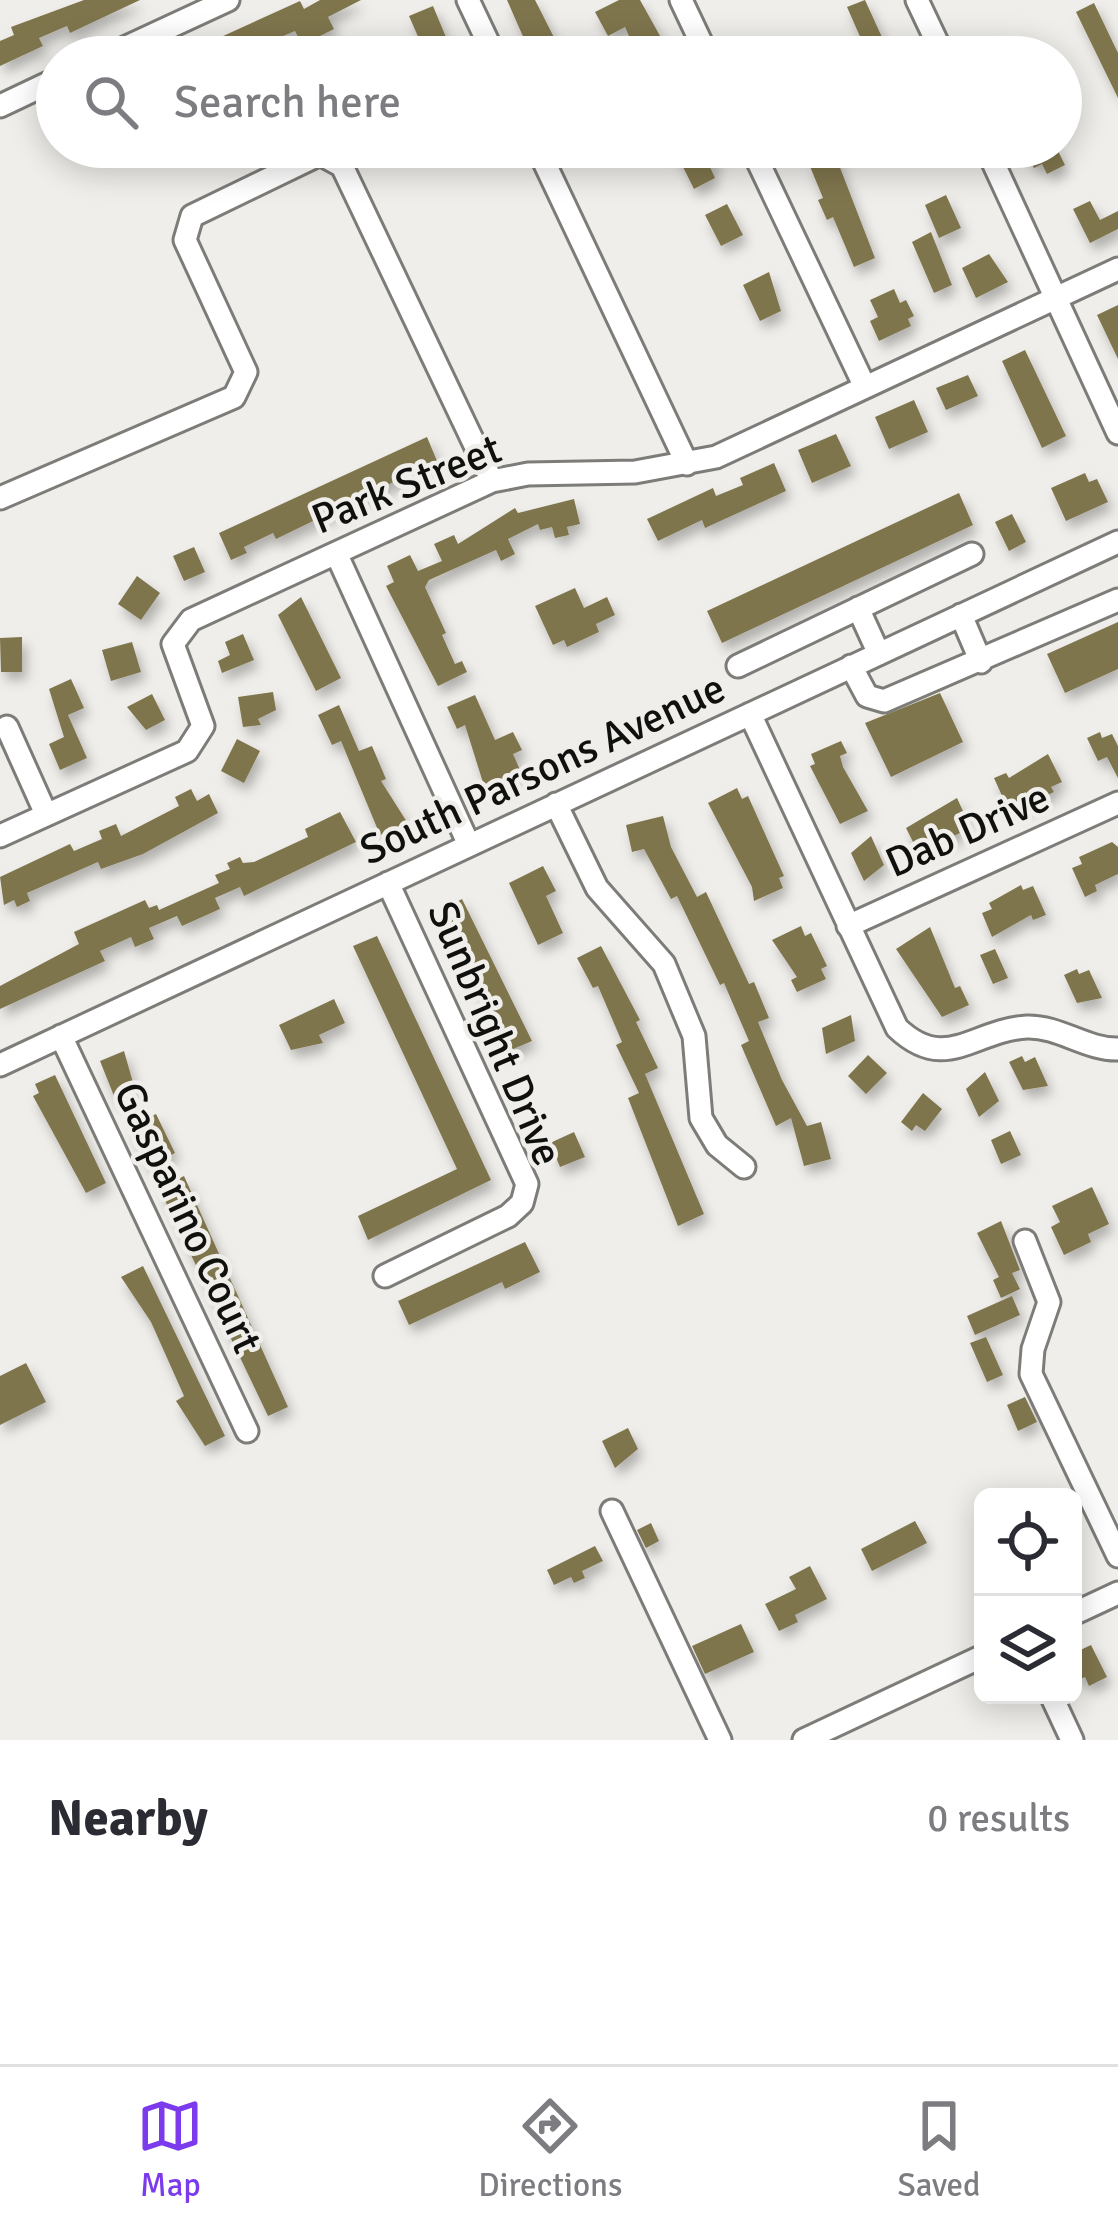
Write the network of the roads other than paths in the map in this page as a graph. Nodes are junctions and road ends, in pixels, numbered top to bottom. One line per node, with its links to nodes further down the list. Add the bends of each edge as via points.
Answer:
1 (228, 0): 5 (street)
2 (468, 0): 7 (street)
3 (681, 0): 8 (street)
4 (917, 0): 9 (street)
5 (189, 8): 6 (street)
6 (141, 36)
7 (485, 36)
8 (698, 36)
9 (934, 36)
10 (36, 89): 11 (street)
11 (0, 106)
12 (291, 168): 23 (street, via 192,216 185,227 246,372 234,397)
13 (342, 168): 22 (street)
14 (548, 168): 21 (street)
15 (761, 168): 19 (street)
16 (996, 168): 18 (street)
17 (1118, 269): 18 (street, Park Street)
18 (1057, 297): 19 (street, Park Street); 20 (street)
19 (865, 387): 21 (street, Park Street)
20 (1118, 433)
21 (687, 464): 22 (street, Park Street)
22 (492, 482): 25 (street, Park Street)
23 (0, 498)
24 (1118, 542): 29 (street, South Parsons Avenue)
25 (336, 553): 38 (street, Park Street, via 178,631 172,644 202,726 199,739); 40 (street)
26 (972, 554): 28 (street)
27 (1118, 600): 31 (street)
28 (858, 608): 30 (street); 32 (street)
29 (961, 615): 30 (street, South Parsons Avenue); 31 (street)
30 (879, 654): 33 (street, South Parsons Avenue)
31 (981, 662): 33 (street, via 875,701)
32 (738, 666)
33 (851, 666): 34 (street, South Parsons Avenue)
34 (750, 714): 37 (street, South Parsons Avenue); 42 (street)
35 (7, 727): 38 (street)
36 (1118, 803): 42 (street, Dab Drive)
37 (556, 804): 40 (street, South Parsons Avenue); 46 (street, via 597,888 664,964 694,1036 701,1118)
38 (46, 814): 39 (street, Park Street)
39 (0, 836)
40 (469, 845): 41 (street, South Parsons Avenue)
41 (388, 883): 43 (street, South Parsons Avenue); 48 (street, Sunbright Drive, via 527,1184 508,1216)
42 (848, 926): 44 (street, via 897,1028 916,1046 937,1052 1026,1027)
43 (61, 1036): 45 (street, South Parsons Avenue); 49 (street, Gasparino Court)
44 (1118, 1049)
45 (0, 1064)
46 (744, 1167)
47 (1025, 1241): 51 (street, via 1049,1302 1031,1374)
48 (386, 1276)
49 (247, 1430)
50 (612, 1511): 56 (street)
51 (1118, 1556)
52 (1118, 1593): 53 (street)
53 (1082, 1610)
54 (974, 1660): 57 (street)
55 (1055, 1704): 58 (street)
56 (720, 1740)
57 (804, 1740)
58 (1072, 1740)

